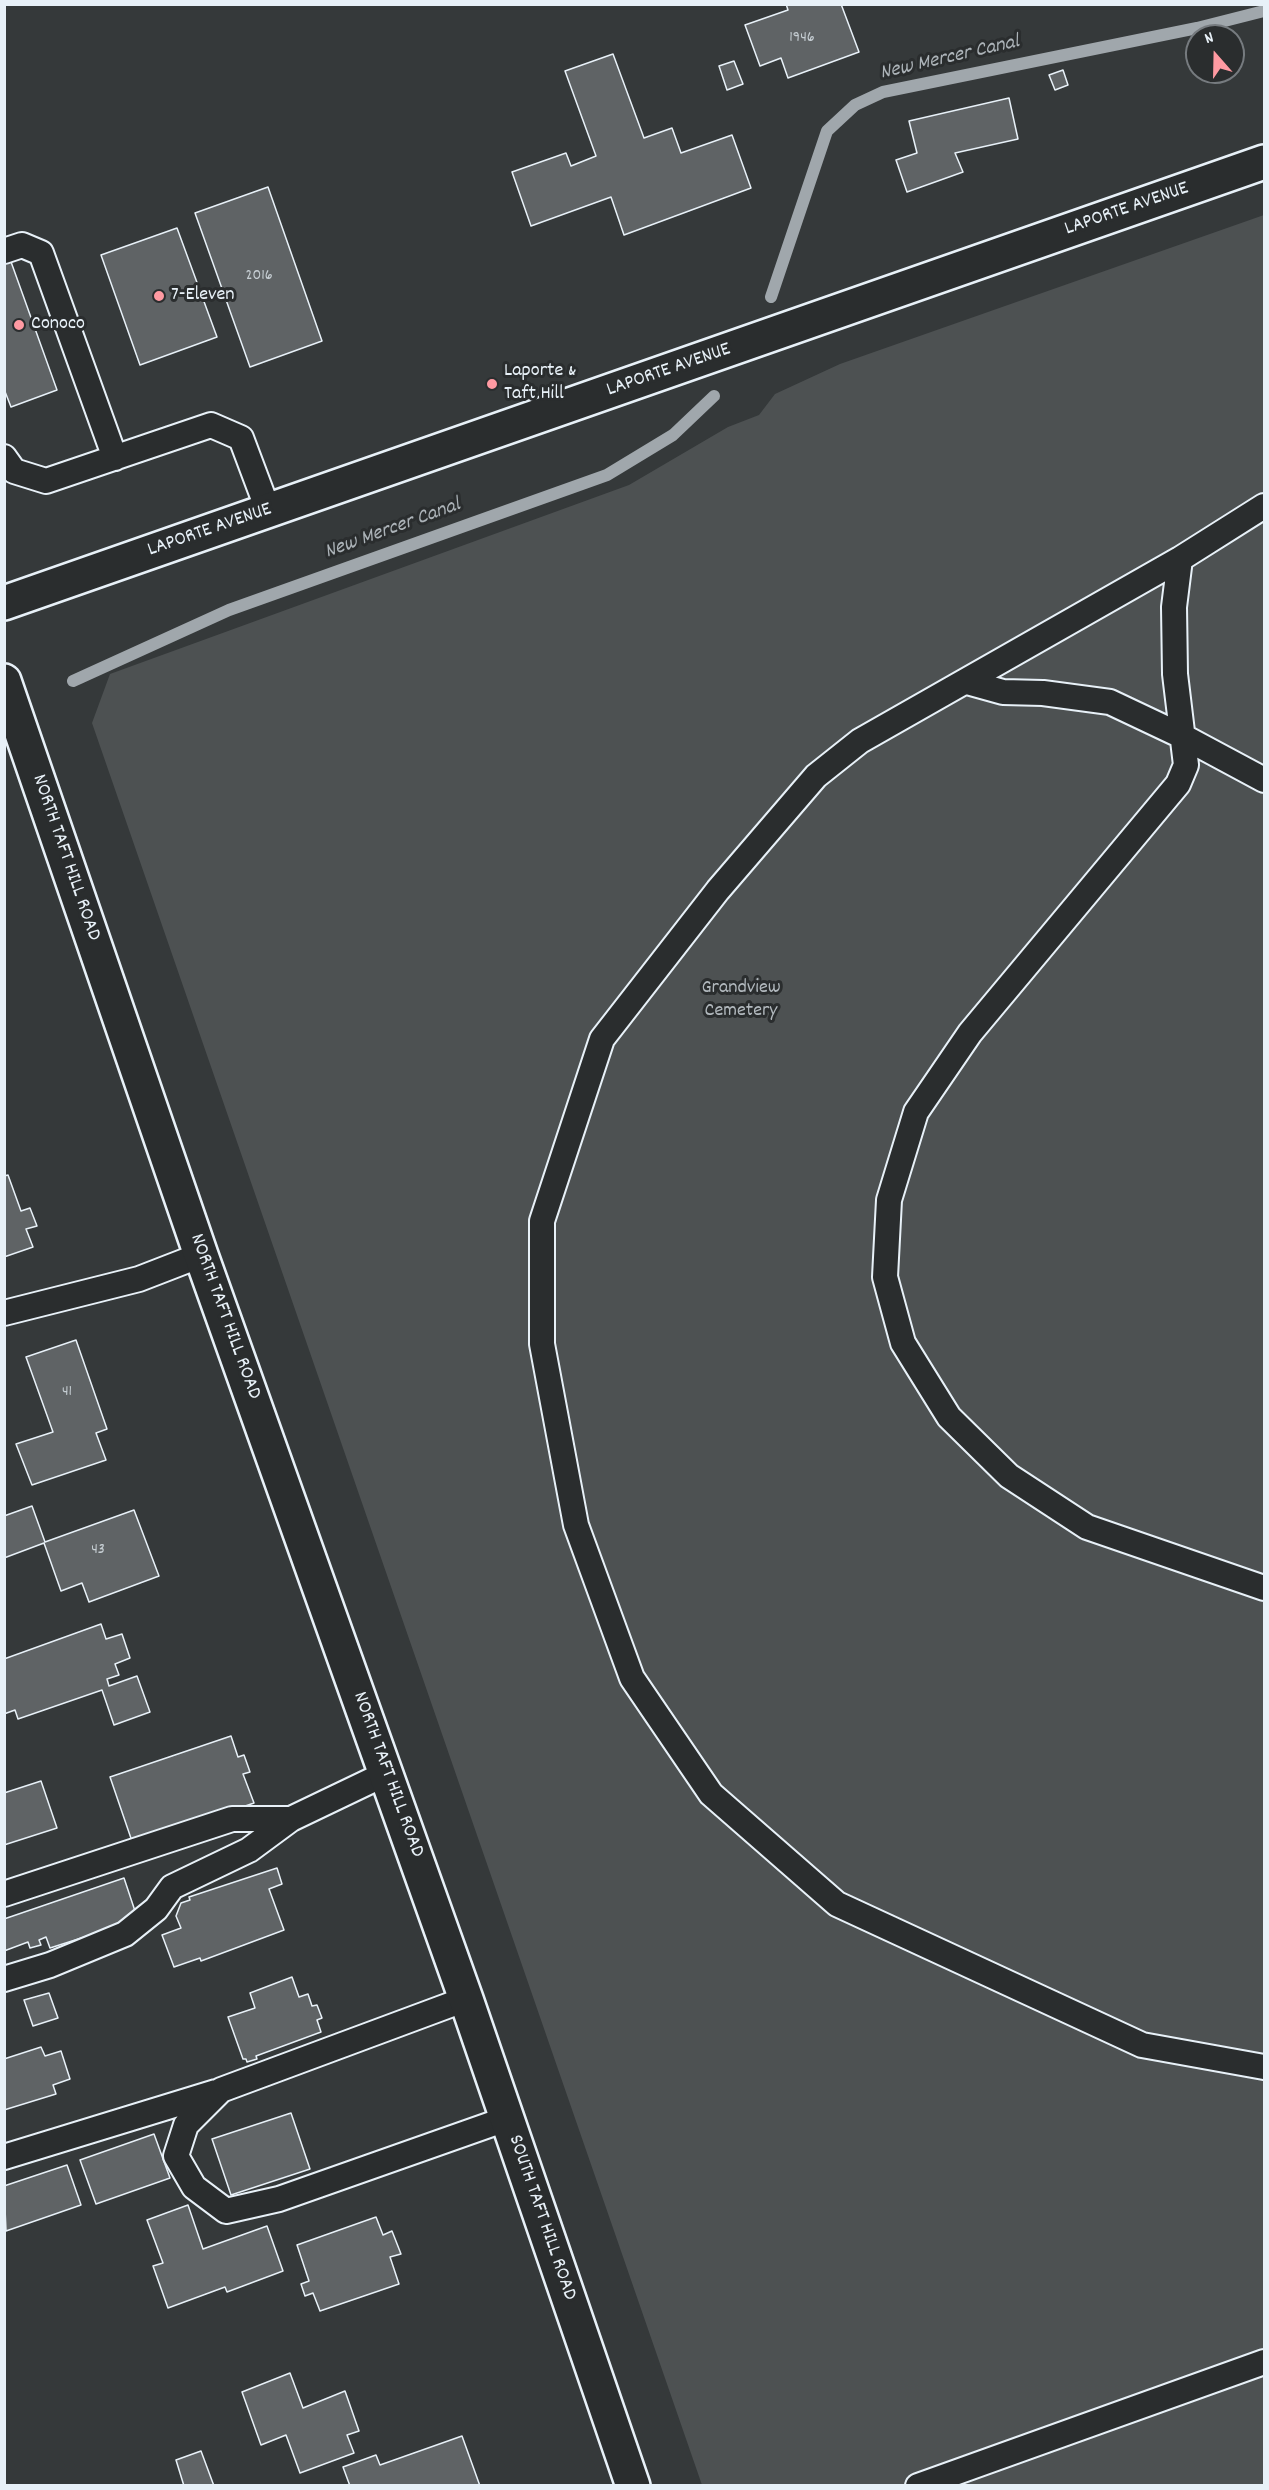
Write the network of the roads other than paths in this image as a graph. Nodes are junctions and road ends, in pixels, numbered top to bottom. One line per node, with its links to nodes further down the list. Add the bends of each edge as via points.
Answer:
1 (1264, 162): 6 (main road, LAPORTE AVENUE)
2 (4, 251): 4 (lane, via 22,245 41,253)
3 (4, 457): 4 (lane, via 14,471 46,481)
4 (115, 458): 6 (lane, via 211,425 241,438)
5 (1264, 506): 7 (lane)
6 (268, 510): 8 (main road, LAPORTE AVENUE)
7 (1180, 559): 10 (lane); 11 (lane, via 1174,607 1175,674)
8 (4, 603)
9 (4, 681): 13 (main road, NORTH TAFT HILL ROAD)
10 (967, 682): 11 (lane, via 1003,692 1110,702); 22 (lane, via 860,741 816,776 718,890 602,1039 543,1221 542,1344 576,1525 632,1677 711,1794 837,1905 1142,2045)
11 (1184, 737): 12 (lane); 15 (lane, via 1186,765 1178,784 970,1033 916,1112 889,1200 885,1277 903,1343 949,1417 1009,1476 1087,1527)
12 (1264, 780)
13 (201, 1255): 14 (lane, via 139,1279); 16 (main road, NORTH TAFT HILL ROAD)
14 (4, 1313)
15 (1264, 1588)
16 (387, 1773): 17 (lane); 19 (main road, NORTH TAFT HILL ROAD)
17 (291, 1819): 18 (lane, via 232,1819); 20 (lane, via 249,1850 172,1887 156,1909 125,1934 51,1965)
18 (4, 1894)
19 (449, 1951): 21 (main road, SOUTH TAFT HILL ROAD)
20 (4, 1979)
21 (466, 1999): 23 (lane); 24 (main road, SOUTH TAFT HILL ROAD)
22 (1264, 2067)
23 (221, 2090): 24 (lane, via 186,2125 176,2156 194,2187 226,2211 279,2199); 25 (lane)
24 (506, 2119): 27 (main road, SOUTH TAFT HILL ROAD)
25 (4, 2157)
26 (1264, 2361): 28 (lane)
27 (633, 2486)
28 (918, 2486)

